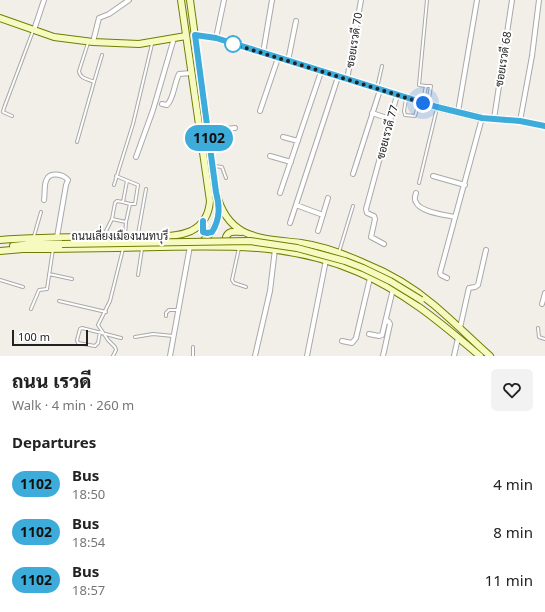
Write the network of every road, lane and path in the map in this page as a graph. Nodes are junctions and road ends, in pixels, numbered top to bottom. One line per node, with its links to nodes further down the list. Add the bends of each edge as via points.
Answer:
1 (44, 0): 14 (street)
2 (129, 0): 19 (street, via 99,18)
3 (181, 0): 16 (main road)
4 (190, 0): 15 (main road)
5 (224, 0): 18 (street)
6 (272, 0): 21 (street)
7 (360, 0): 29 (street, ซอยเรวดี 70)
8 (428, 0): 31 (lane, via 419,85)
9 (477, 0): 39 (street)
10 (512, 0): 44 (street, ซอยเรวดี 68)
11 (539, 0): 45 (street)
12 (0, 18): 14 (main road)
13 (296, 21): 24 (street)
14 (34, 30): 19 (main road, via 54,37); 41 (lane, via 4,108 3,112)
15 (195, 35): 18 (main road); 48 (main road)
16 (186, 36): 17 (main road); 27 (main road)
17 (174, 38): 20 (main road); 53 (street)
18 (216, 38): 21 (main road)
19 (91, 41): 20 (main road, via 127,44); 30 (lane, via 79,71 81,77)
20 (153, 42): 57 (lane, via 133,124)
21 (263, 53): 23 (main road)
22 (102, 55): 30 (lane)
23 (278, 58): 24 (main road); 38 (street)
24 (288, 61): 26 (main road)
25 (382, 66): 32 (lane)
26 (321, 72): 28 (main road); 50 (street)
27 (191, 73): 36 (street, via 179,74 170,102 167,105); 78 (main road, via 210,201)
28 (338, 77): 29 (main road); 72 (street)
29 (348, 80): 32 (main road)
30 (94, 82): 51 (lane)
31 (426, 86): 35 (lane); 35 (lane, via 431,86)
32 (378, 89): 33 (main road); 40 (street)
33 (397, 95): 34 (main road); 43 (street, ซอยเรวดี 77)
34 (406, 98): 35 (main road); 35 (lane, via 405,115 415,116)
35 (423, 103): 37 (main road)
36 (162, 104)
37 (437, 107): 39 (main road); 61 (lane)
38 (260, 111)
39 (458, 112): 42 (main road)
40 (372, 113): 43 (street); 56 (street)
41 (12, 116)
42 (482, 118): 44 (main road); 63 (street)
43 (390, 119): 90 (street, ซอยเรวดี 77, via 366,210 375,219 371,237)
44 (494, 119): 45 (main road)
45 (520, 121): 46 (main road)
46 (545, 126)
47 (235, 128): 48 (street)
48 (208, 131): 55 (main road)
49 (283, 137): 50 (street)
50 (298, 141): 54 (street)
51 (77, 142)
52 (270, 156): 54 (street)
53 (136, 157)
54 (291, 162): 65 (street)
55 (213, 166): 59 (lane, via 222,167); 71 (main road)
56 (353, 174)
57 (116, 176): 60 (lane); 62 (lane)
58 (433, 176): 63 (street)
59 (226, 178)
60 (127, 180): 69 (lane); 70 (lane, via 138,185 135,203)
61 (419, 183)
62 (114, 185)
63 (464, 185): 76 (street)
64 (146, 189): 86 (lane)
65 (280, 193)
66 (416, 193): 76 (street, via 415,201 420,207)
67 (328, 198): 75 (street)
68 (44, 200): 87 (street, via 46,180 49,176 55,174 68,180)
69 (123, 202): 70 (lane); 77 (lane, via 115,203)
70 (130, 204): 79 (lane)
71 (219, 204): 82 (main road, via 219,219); 83 (main road, via 228,221)
72 (296, 205): 75 (street); 80 (street)
73 (353, 206): 99 (lane)
74 (42, 212): 88 (lane)
75 (323, 215): 81 (street)
76 (455, 217): 106 (street, via 440,272)
77 (112, 219): 79 (lane); 84 (lane)
78 (203, 221): 82 (main road, via 203,232); 86 (main road, ถนนเลี่ยงเมืองนนทบุรี, via 193,230 174,236)
79 (126, 222): 85 (lane)
80 (290, 223)
81 (318, 231)
82 (212, 232): 92 (main road)
83 (241, 232): 94 (main road, via 230,232 226,237); 99 (main road)
84 (104, 236): 85 (main road, ถนนเลี่ยงเมืองนนทบุรี); 87 (main road, ถนนเลี่ยงเมืองนนทบุรี)
85 (125, 236): 86 (main road, ถนนเลี่ยงเมืองนนทบุรี)
86 (137, 236)
87 (57, 237): 88 (main road, ถนนเลี่ยงเมืองนนทบุรี)
88 (34, 238): 89 (main road, ถนนเลี่ยงเมืองนนทบุรี)
89 (0, 240)
90 (384, 244)
91 (190, 246): 92 (main road, ถนนเลี่ยงเมืองนนทบุรี); 93 (main road, ถนนเลี่ยงเมืองนนทบุรี); 116 (street)
92 (198, 246): 94 (main road, ถนนเลี่ยงเมืองนนทบุรี)
93 (143, 247): 96 (main road, ถนนเลี่ยงเมืองนนทบุรี); 104 (lane)
94 (238, 247): 98 (main road, ถนนเลี่ยงเมืองนนทบุรี); 110 (lane, via 232,280)
95 (0, 248): 118 (main road, bridge, via 32,244 250,241 297,248 345,261 390,281)
96 (123, 248): 97 (main road, ถนนเลี่ยงเมืองนนทบุรี); 117 (lane)
97 (53, 249): 101 (main road, ถนนเลี่ยงเมืองนนทบุรี); 103 (lane)
98 (275, 249): 102 (main road, ถนนเลี่ยงเมืองนนทบุรี); 135 (street, via 270,291)
99 (340, 250): 118 (main road, via 394,278)
100 (486, 250): 122 (street, via 478,285 468,290)
101 (0, 251)
102 (326, 260): 105 (main road, ถนนเลี่ยงเมืองนนทบุรี); 136 (street)
103 (49, 274): 107 (lane); 115 (lane, via 47,290 39,290)
104 (138, 275)
105 (370, 278): 111 (main road, ถนนเลี่ยงเมืองนนทบุรี); 130 (street, via 356,338 352,343)
106 (447, 278)
107 (72, 279)
108 (0, 280): 109 (lane)
109 (23, 287)
110 (246, 287)
111 (393, 289): 120 (street); 128 (main road, ถนนเลี่ยงเมืองนนทบุรี, via 423,309)
112 (545, 293): 114 (street)
113 (59, 301): 117 (lane)
114 (542, 304)
115 (31, 309)
116 (178, 310): 119 (lane, via 169,310); 125 (street)
117 (106, 312): 123 (lane, via 98,326)
118 (444, 314): 122 (main road)
119 (166, 316)
120 (386, 320): 124 (street, via 381,336); 137 (street, via 390,324)
121 (538, 328): 129 (lane, via 539,337)
122 (459, 329): 140 (main road)
123 (102, 333): 123 (lane, via 95,346 78,343 82,328); 127 (lane); 132 (lane, via 115,347)
124 (369, 334)
125 (173, 336): 126 (lane, via 153,334); 133 (street)
126 (134, 337)
127 (121, 338)
128 (458, 338): 138 (street); 139 (main road, ถนนเลี่ยงเมืองนนทบุรี)
129 (545, 339)
130 (342, 341)
131 (193, 346): 134 (lane)
132 (114, 356)
133 (170, 356)
134 (193, 356)
135 (255, 356)
136 (307, 356)
137 (383, 356)
138 (454, 356)
139 (480, 356)
140 (490, 356)

